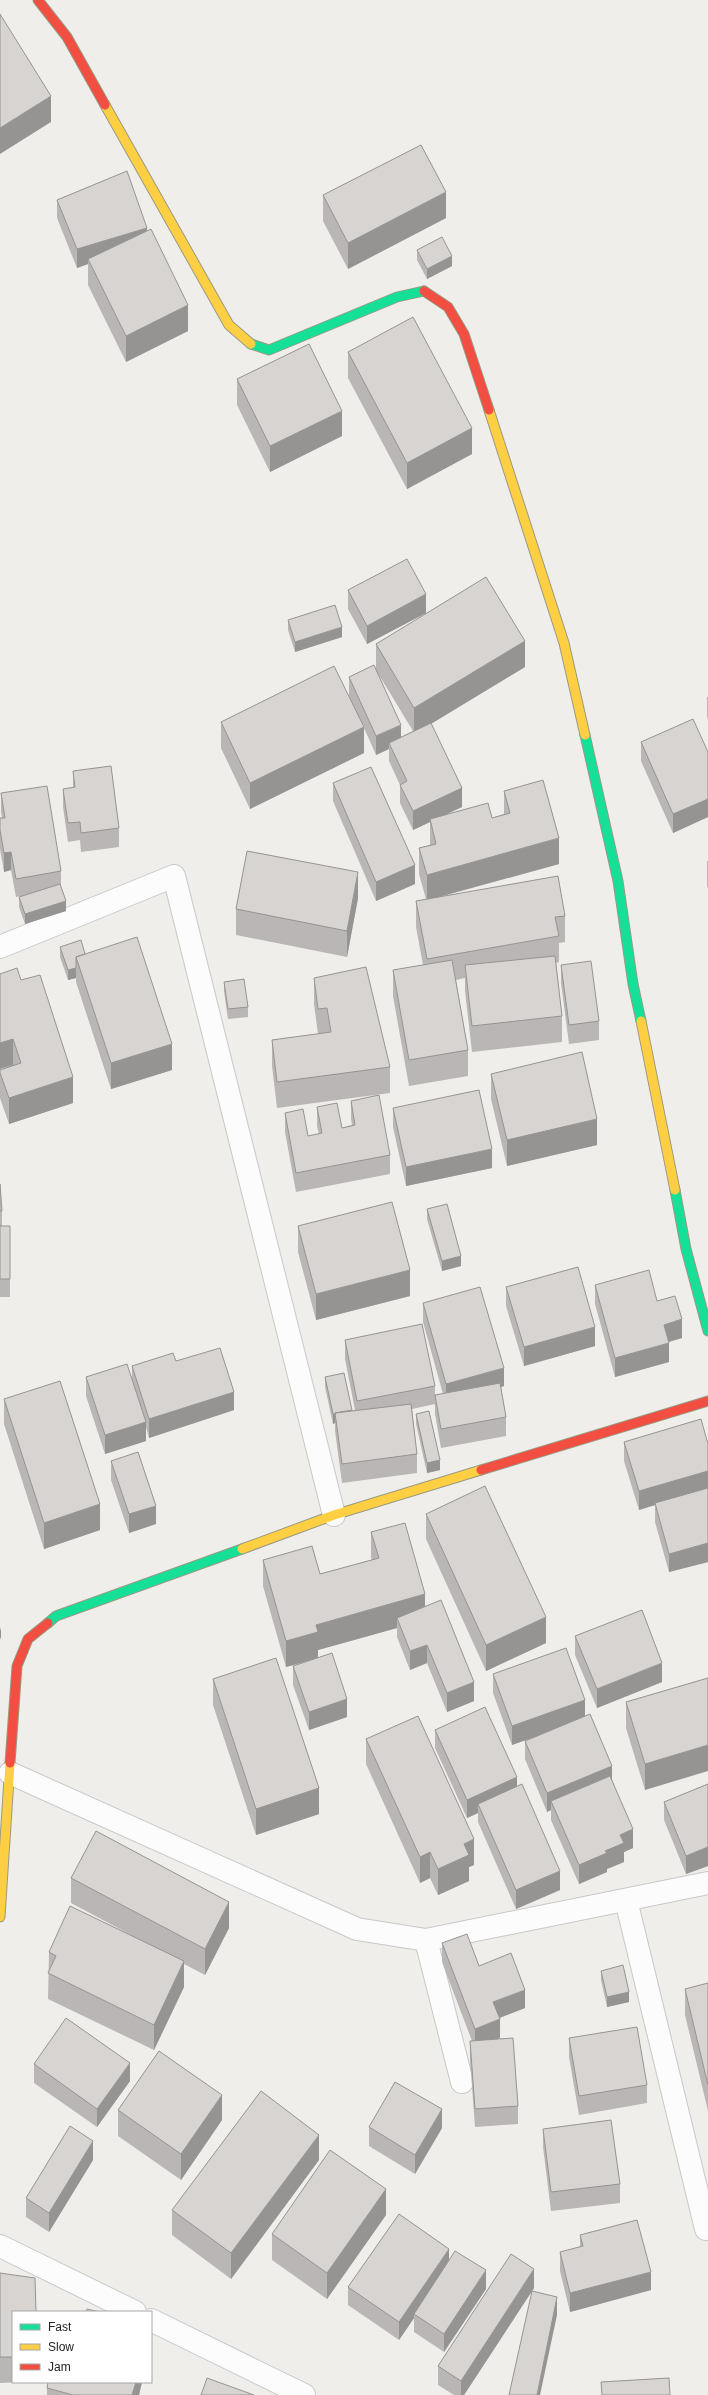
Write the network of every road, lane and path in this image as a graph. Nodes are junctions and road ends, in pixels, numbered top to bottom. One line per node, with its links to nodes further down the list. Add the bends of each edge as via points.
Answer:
1 (38, 0): 3 (street, via 67,37 229,325 249,343 269,350 397,297 424,291 448,307 464,334 564,643 618,881 633,984 662,1116 686,1249)
2 (0, 947): 5 (street, via 174,876)
3 (708, 1331)
4 (708, 1401): 5 (street)
5 (334, 1515): 6 (street, via 56,1616 28,1639 17,1666)
6 (10, 1774): 9 (street); 10 (street, via 357,1929)
7 (708, 1883): 8 (street)
8 (626, 1900): 10 (street); 12 (street)
9 (0, 1917)
10 (426, 1940): 11 (street)
11 (462, 2082)
12 (706, 2229)
13 (0, 2246): 14 (street)
14 (133, 2311)
15 (152, 2320): 16 (street)
16 (304, 2395)

